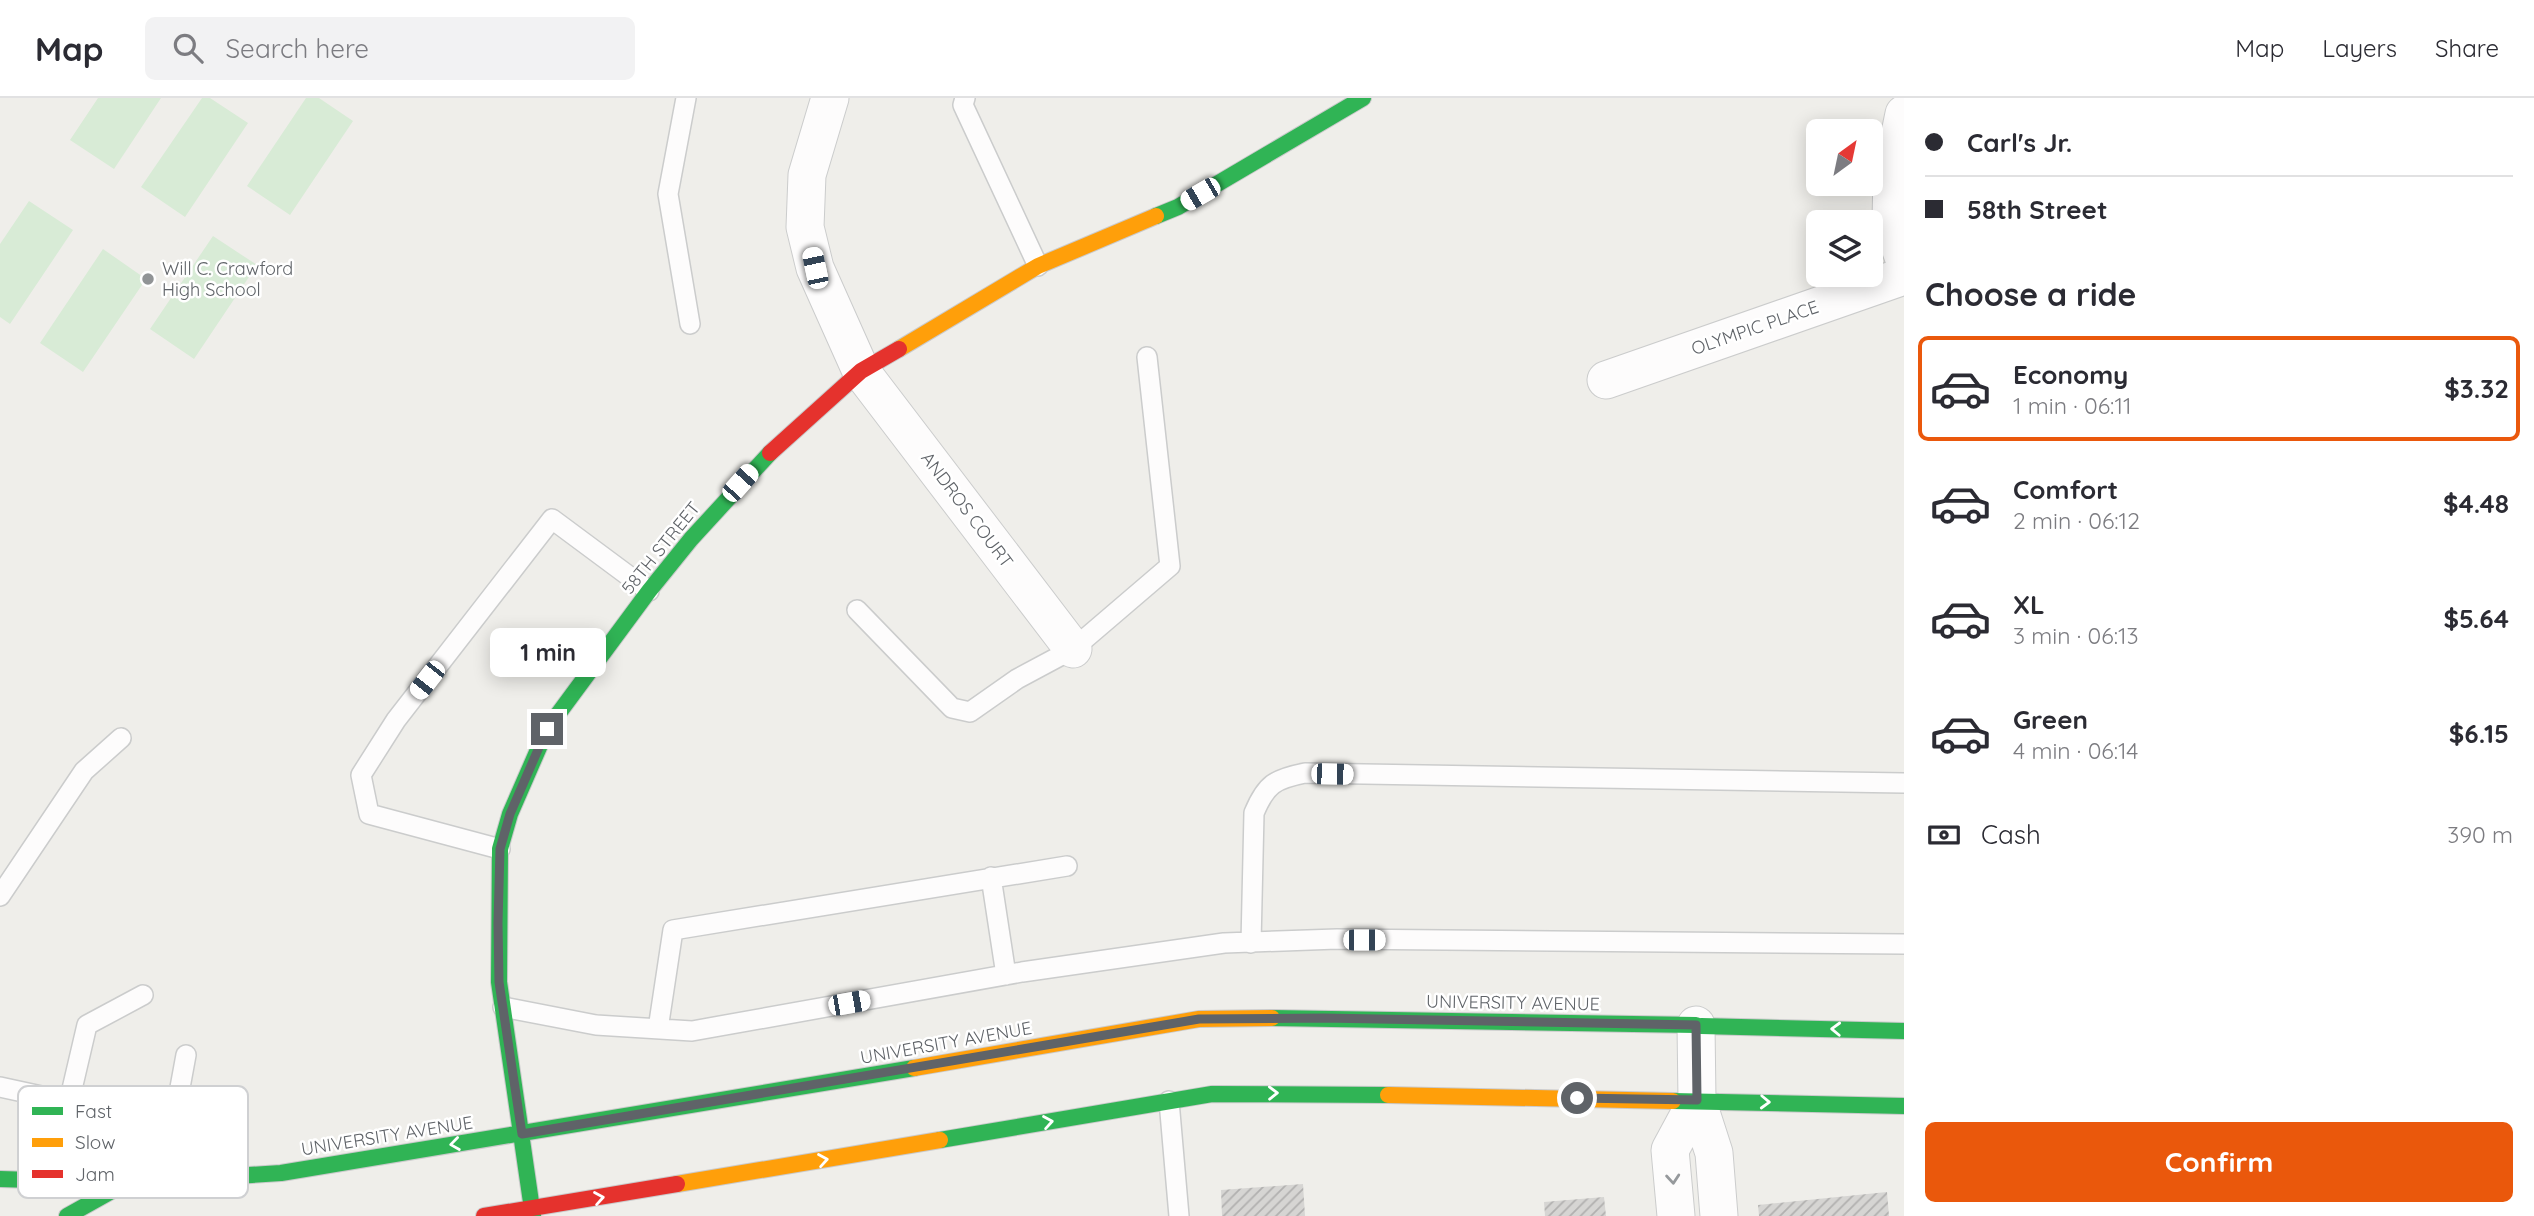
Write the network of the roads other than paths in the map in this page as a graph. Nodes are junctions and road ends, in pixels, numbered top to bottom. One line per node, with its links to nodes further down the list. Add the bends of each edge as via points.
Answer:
1 (686, 98): 9 (lane, via 667,194)
2 (830, 98): 11 (street, ANDROS COURT, via 807,175 805,227 815,268)
3 (965, 98): 7 (lane, via 963,106)
4 (1363, 98): 7 (main road, 58TH STREET, via 1178,207)
5 (1904, 114): 6 (street, via 1892,172 1891,222)
6 (1904, 259)
7 (1038, 266): 11 (main road, 58TH STREET)
8 (1904, 276): 12 (street, OLYMPIC PLACE)
9 (690, 324)
10 (1147, 358): 15 (lane, via 1170,566)
11 (861, 371): 13 (main road, 58TH STREET, via 757,465); 15 (street, ANDROS COURT)
12 (1606, 380)
13 (649, 591): 18 (main road, 58TH STREET, via 547,729); 18 (lane, via 552,519 396,720 361,775 369,814)
14 (857, 610): 15 (lane, via 952,708 970,712 1017,679)
15 (1073, 649)
16 (121, 738): 21 (lane, via 83,771)
17 (1904, 783): 22 (lane, via 1305,773 1279,779 1262,793 1254,813)
18 (500, 849): 26 (main road, 58TH STREET, via 499,982)
19 (1067, 866): 20 (lane)
20 (991, 877): 24 (lane); 28 (lane, via 673,930)
21 (0, 896)
22 (1251, 943): 23 (lane, via 1351,939); 24 (lane)
23 (1904, 944)
24 (1006, 975): 28 (lane, via 692,1031)
25 (143, 995): 31 (lane, via 87,1026)
26 (503, 1007): 28 (lane, via 596,1025); 38 (main road, 58TH STREET)
27 (1699, 1025): 29 (main road, UNIVERSITY AVENUE, one-way to 27); 35 (street); 38 (main road, UNIVERSITY AVENUE, via 1199,1019)
28 (657, 1029)
29 (1904, 1031)
30 (186, 1055): 32 (lane)
31 (73, 1086)
32 (180, 1086)
33 (0, 1087): 34 (lane)
34 (18, 1091)
35 (1697, 1100): 36 (main road, one-way to 35, via 1212,1094 1290,1093); 37 (main road, one-way to 37); 47 (street, one-way to 47, via 1670,1150); 48 (street, via 1714,1153)
36 (1169, 1101): 43 (main road, one-way to 36); 46 (lane)
37 (1904, 1106)
38 (522, 1134): 39 (main road, UNIVERSITY AVENUE, one-way to 39); 43 (main road, 58TH STREET)
39 (248, 1175)
40 (0, 1179): 41 (main road, UNIVERSITY AVENUE)
41 (18, 1180)
42 (99, 1198): 44 (main road)
43 (532, 1212): 45 (main road)
44 (67, 1216)
45 (484, 1216)
46 (1179, 1216)
47 (1676, 1216)
48 (1719, 1216)

